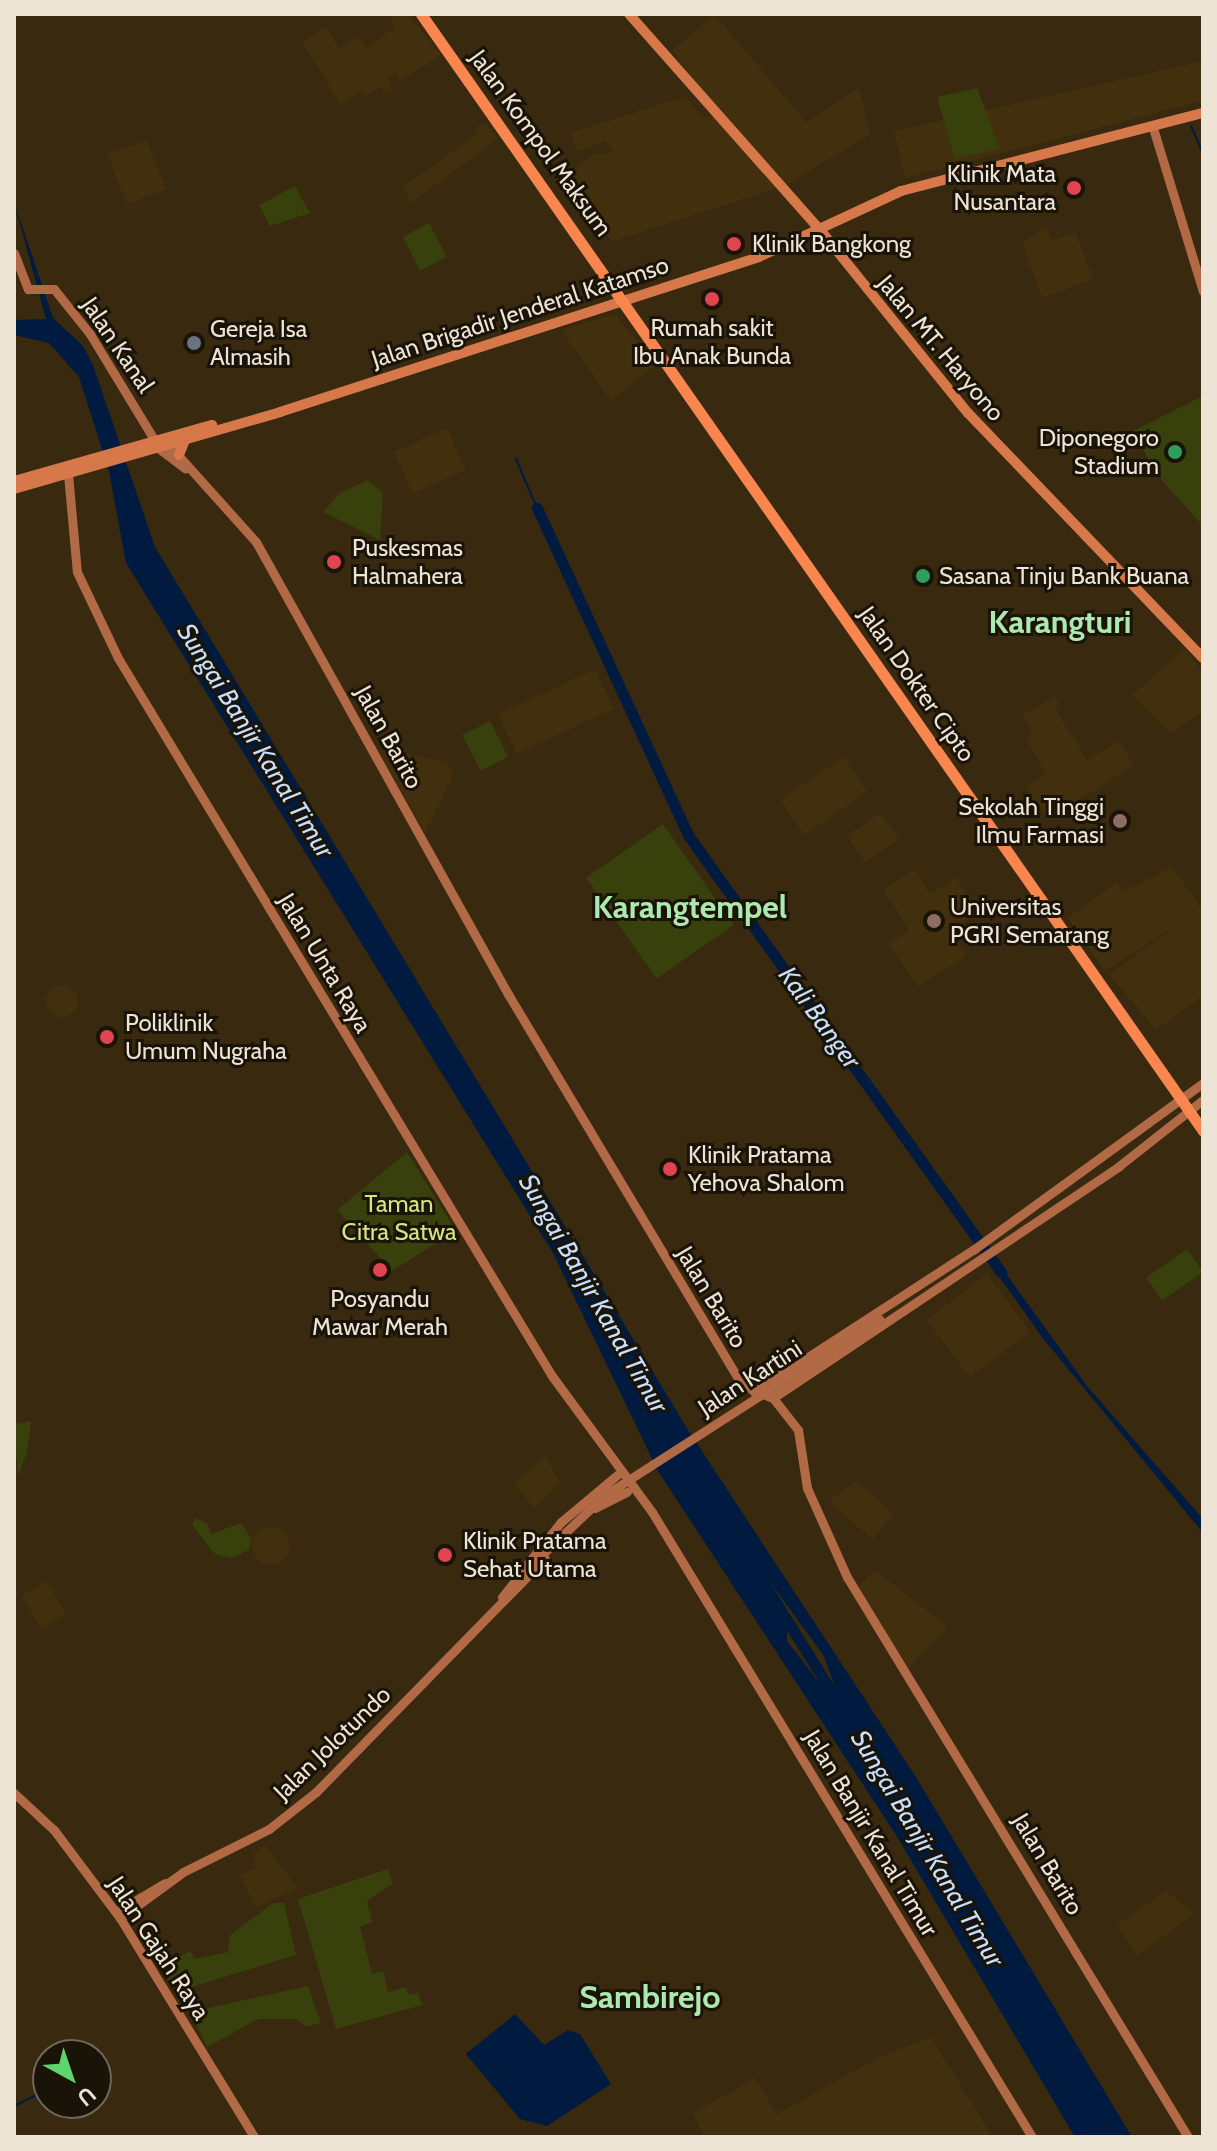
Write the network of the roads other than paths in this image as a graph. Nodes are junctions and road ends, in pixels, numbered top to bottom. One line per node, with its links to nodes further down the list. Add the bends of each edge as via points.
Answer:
1 (421, 14): 8 (highway, Jalan Kompol Maksum)
2 (629, 14): 5 (main road, Jalan MT. Haryono)
3 (1203, 114): 4 (main road, Jalan Brigadir Jenderal Katamso)
4 (1147, 127): 5 (main road, Jalan Brigadir Jenderal Katamso, via 898,192); 7 (street)
5 (822, 232): 8 (main road, Jalan Brigadir Jenderal Katamso); 19 (main road, Jalan MT. Haryono, via 968,413)
6 (14, 253): 11 (street, Jalan Kanal, via 26,286 33,291 48,287 90,334)
7 (1203, 292)
8 (624, 300): 9 (main road, Jalan Brigadir Jenderal Katamso); 22 (highway, Jalan Dokter Cipto)
9 (349, 387): 10 (main road, Jalan Brigadir Jenderal Katamso); 11 (main road, Jalan Brigadir Jenderal Katamso)
10 (185, 440): 12 (main road, Jalan Brigadir Jenderal Katamso); 13 (main road)
11 (156, 444): 12 (main road, Jalan Brigadir Jenderal Katamso); 14 (main road, Jalan Brigadir Jenderal Katamso); 15 (street)
12 (169, 445): 13 (street)
13 (179, 455): 15 (street)
14 (82, 466): 16 (main road); 17 (main road)
15 (192, 472): 27 (street, Jalan Barito, via 256,542 520,1016 742,1385)
16 (68, 474): 18 (main road); 29 (street, Jalan Unta Raya, via 74,558 89,609 552,1376)
17 (14, 481)
18 (14, 489)
19 (1203, 658)
20 (1203, 1083): 22 (street, Jalan Kartini)
21 (1203, 1100): 22 (street, Jalan Kartini)
22 (1187, 1107): 23 (highway, Jalan Dokter Cipto); 24 (street, Jalan Kartini); 26 (street, Jalan Kartini, via 990,1254)
23 (1203, 1131)
24 (886, 1307): 25 (street); 27 (street, Jalan Kartini)
25 (880, 1318): 26 (street); 31 (street, Jalan Kartini, bridge, via 605,1495)
26 (893, 1318): 28 (street, Jalan Kartini)
27 (754, 1392): 28 (street)
28 (773, 1398): 36 (street, Jalan Barito, via 798,1430 816,1514 856,1594)
29 (618, 1471): 30 (street, Jalan Unta Raya); 31 (street, via 561,1522)
30 (631, 1493): 31 (street, via 593,1510); 35 (street, Jalan Banjir Kanal Timur, via 675,1551)
31 (528, 1568): 33 (street, Jalan Jolotundo, via 316,1792 269,1829 165,1883)
32 (14, 1793): 33 (street, Jalan Gajah Raya, via 54,1830)
33 (118, 1915): 34 (street, Jalan Gajah Raya)
34 (254, 2137)
35 (1032, 2137)
36 (1188, 2137)

